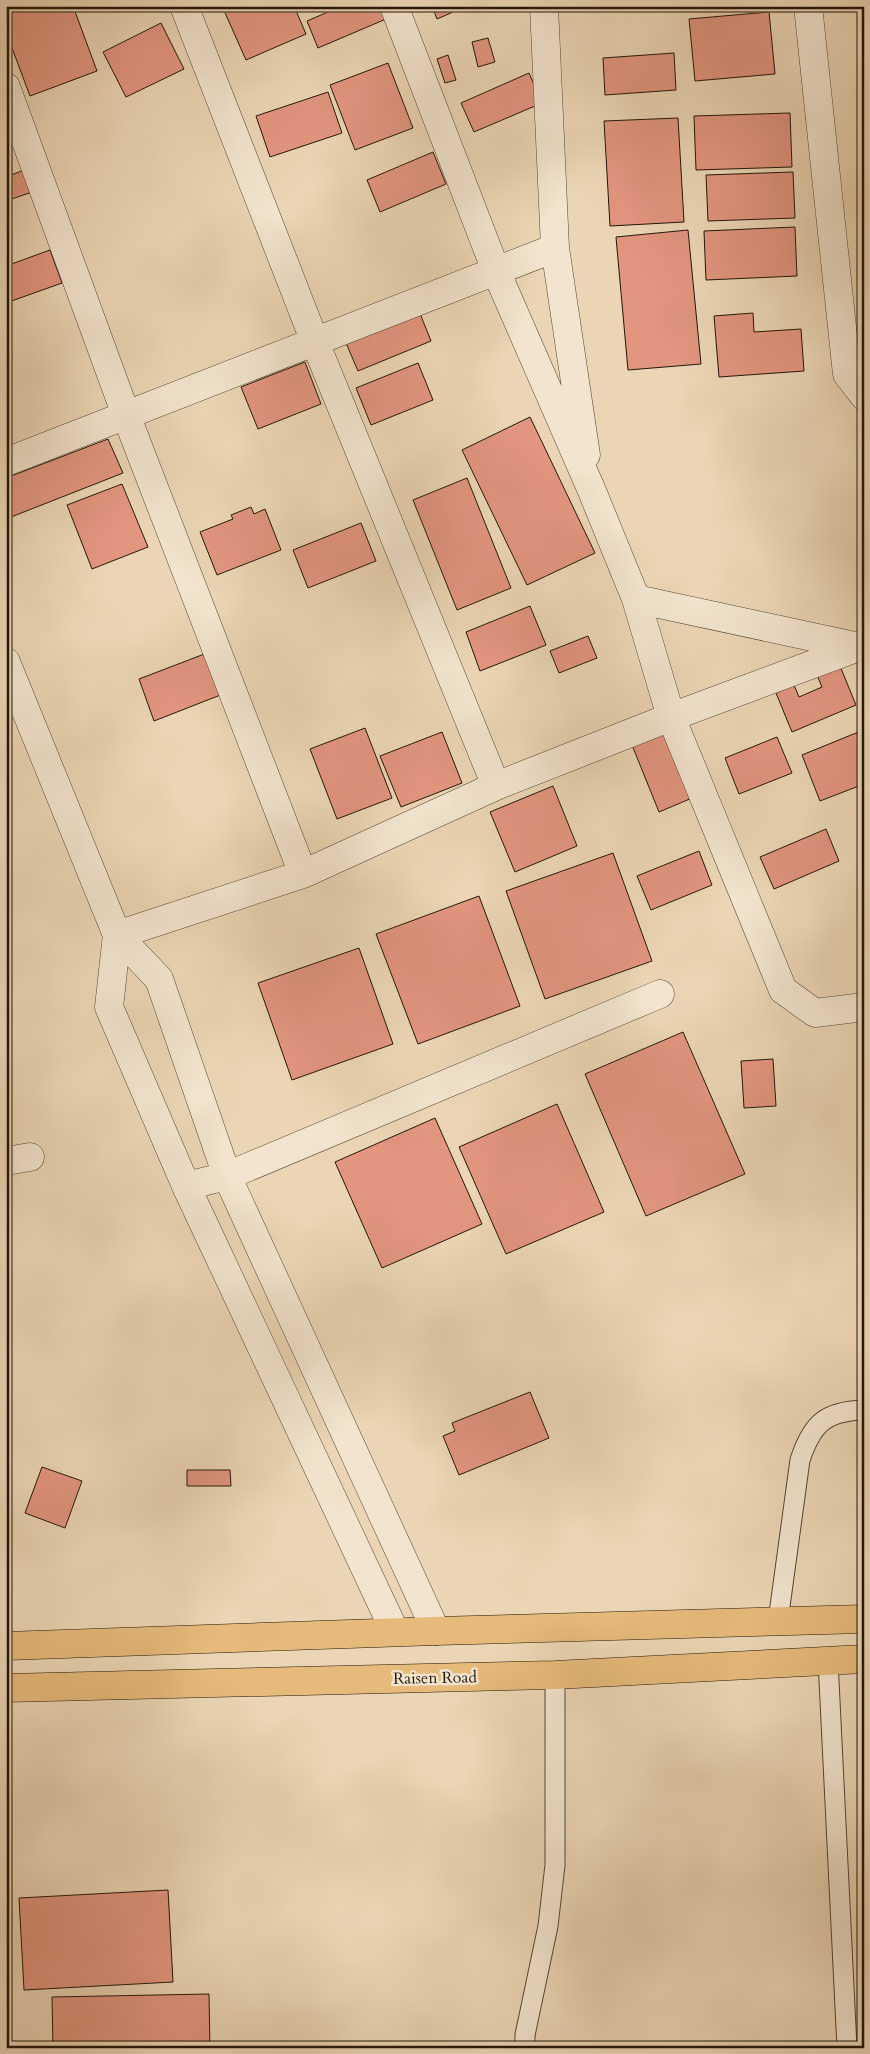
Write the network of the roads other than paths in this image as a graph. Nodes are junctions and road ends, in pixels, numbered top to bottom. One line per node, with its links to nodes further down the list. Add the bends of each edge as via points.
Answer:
1 (184, 6): 8 (street)
2 (394, 6): 7 (street)
3 (544, 6): 6 (street)
4 (808, 6): 9 (street, via 847,374)
5 (6, 87): 10 (street)
6 (556, 248): 7 (street); 12 (street)
7 (496, 271): 8 (street); 12 (street)
8 (314, 342): 10 (street); 17 (street)
9 (864, 396)
10 (126, 414): 11 (street); 18 (street)
11 (6, 462)
12 (592, 491): 13 (street)
13 (636, 599): 14 (street); 16 (street)
14 (861, 653): 16 (street)
15 (6, 662): 19 (street)
16 (671, 717): 17 (street); 21 (street, via 782,990 815,1012)
17 (496, 786): 18 (street)
18 (303, 874): 19 (street)
19 (117, 935): 22 (street, via 159,979); 23 (street, via 109,1007)
20 (660, 994): 22 (street)
21 (864, 1007)
22 (227, 1176): 23 (street); 28 (street)
23 (186, 1186): 29 (street)
24 (864, 1410): 27 (lane, via 848,1410 822,1420 805,1444 800,1460)
25 (864, 1619): 27 (main road)
26 (748, 1622): 27 (main road); 28 (main road); 33 (main road)
27 (778, 1622)
28 (436, 1631): 29 (main road)
29 (395, 1632): 30 (main road)
30 (6, 1646)
31 (864, 1659): 32 (main road, Raisen Road)
32 (828, 1660): 33 (main road, Raisen Road); 37 (lane)
33 (749, 1665): 34 (main road, Raisen Road)
34 (556, 1675): 35 (main road, Raisen Road); 36 (lane, via 556,1866)
35 (6, 1688)
36 (525, 2048)
37 (847, 2048)

